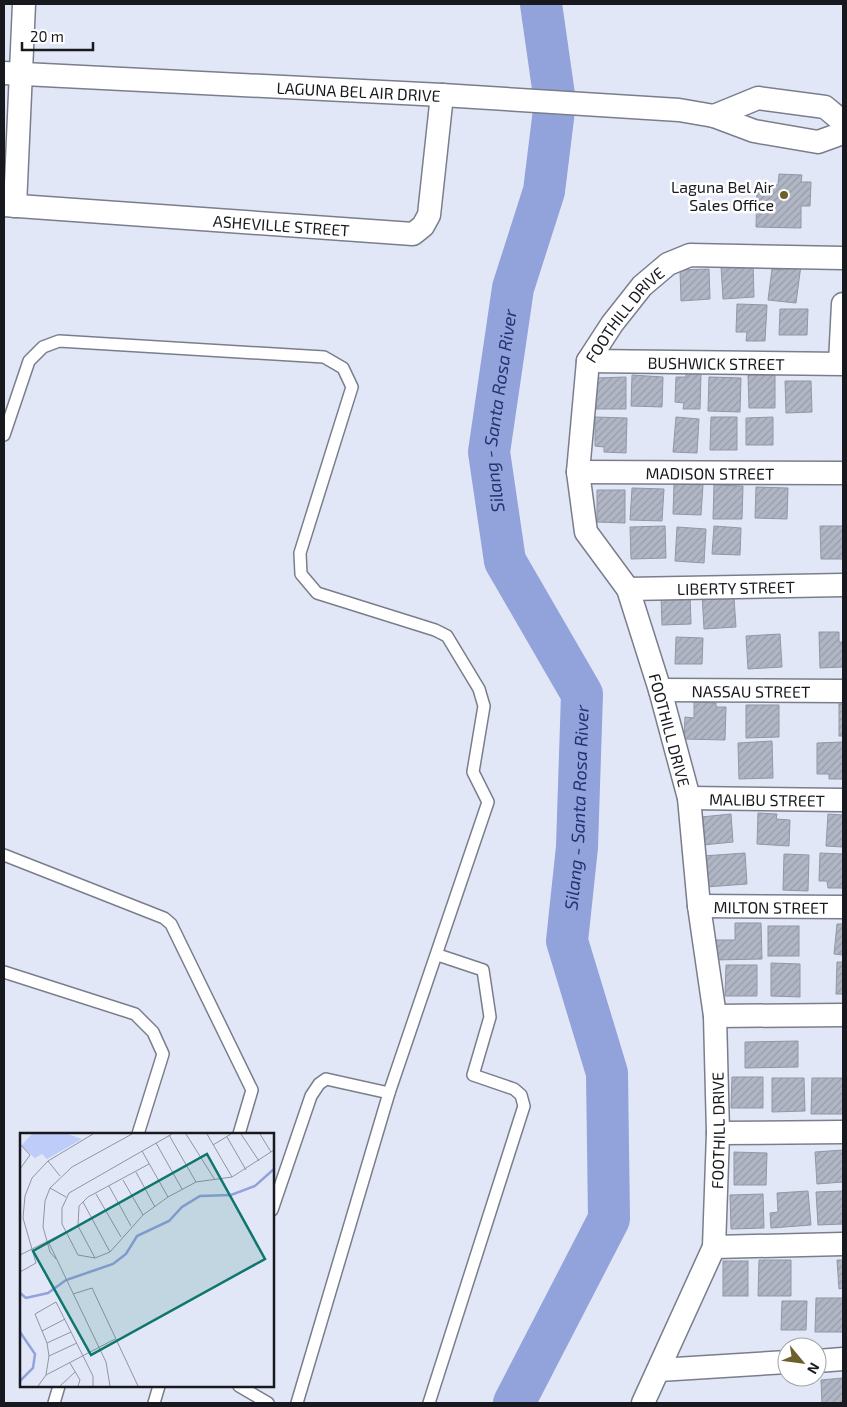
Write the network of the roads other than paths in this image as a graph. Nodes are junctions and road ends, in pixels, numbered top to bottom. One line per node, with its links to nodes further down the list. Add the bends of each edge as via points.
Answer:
1 (24, 4): 2 (street)
2 (13, 73): 3 (street, LAGUNA BEL AIR DRIVE); 7 (street)
3 (442, 95): 4 (street, LAGUNA BEL AIR DRIVE, via 678,110); 7 (street, ASHEVILLE STREET, via 429,215 413,234)
4 (714, 116): 5 (street, via 758,98 825,107); 6 (street, LAGUNA BEL AIR DRIVE, via 754,131 818,142)
5 (843, 122)
6 (843, 133)
7 (10, 205)
8 (843, 258): 10 (street, FOOTHILL DRIVE, via 690,255 668,264 642,286)
9 (843, 304): 11 (street)
10 (588, 361): 11 (street, BUSHWICK STREET); 13 (street, FOOTHILL DRIVE)
11 (842, 363)
12 (4, 435): 24 (lane, via 29,362 43,347 59,341 324,358 343,368 352,387 300,553 302,574 317,593 447,636 479,689 484,706 473,772 488,802)
13 (578, 472): 14 (street, MADISON STREET); 16 (street, FOOTHILL DRIVE, via 586,532)
14 (843, 473)
15 (843, 585): 16 (street, LIBERTY STREET)
16 (628, 589): 17 (street, FOOTHILL DRIVE)
17 (660, 690): 18 (street, NASSAU STREET); 19 (street, FOOTHILL DRIVE)
18 (843, 692)
19 (688, 798): 20 (street, MALIBU STREET); 22 (street, FOOTHILL DRIVE)
20 (843, 800)
21 (4, 855): 31 (lane, via 164,918 171,924 252,1090)
22 (699, 906): 23 (street, MILTON STREET); 27 (street, FOOTHILL DRIVE)
23 (843, 907)
24 (438, 955): 28 (lane); 47 (lane, via 483,970 490,1017 473,1075 514,1089 521,1095 524,1106)
25 (4, 972): 30 (lane, via 135,1014 154,1032 163,1054)
26 (843, 1015): 27 (street)
27 (715, 1016): 32 (street, FOOTHILL DRIVE)
28 (389, 1094): 33 (lane, via 326,1079 319,1084 311,1096); 46 (lane)
29 (843, 1132): 32 (street)
30 (138, 1133)
31 (239, 1133)
32 (718, 1134): 35 (street, FOOTHILL DRIVE)
33 (274, 1204)
34 (843, 1244): 35 (street)
35 (714, 1247): 39 (street, FOOTHILL DRIVE)
36 (843, 1359): 37 (street)
37 (827, 1360)
38 (777, 1363): 39 (street)
39 (659, 1370): 48 (street, FOOTHILL DRIVE)
40 (59, 1387): 43 (lane)
41 (160, 1387): 44 (lane)
42 (241, 1387): 45 (lane)
43 (54, 1403)
44 (154, 1403)
45 (268, 1403)
46 (297, 1403)
47 (429, 1403)
48 (643, 1403)

